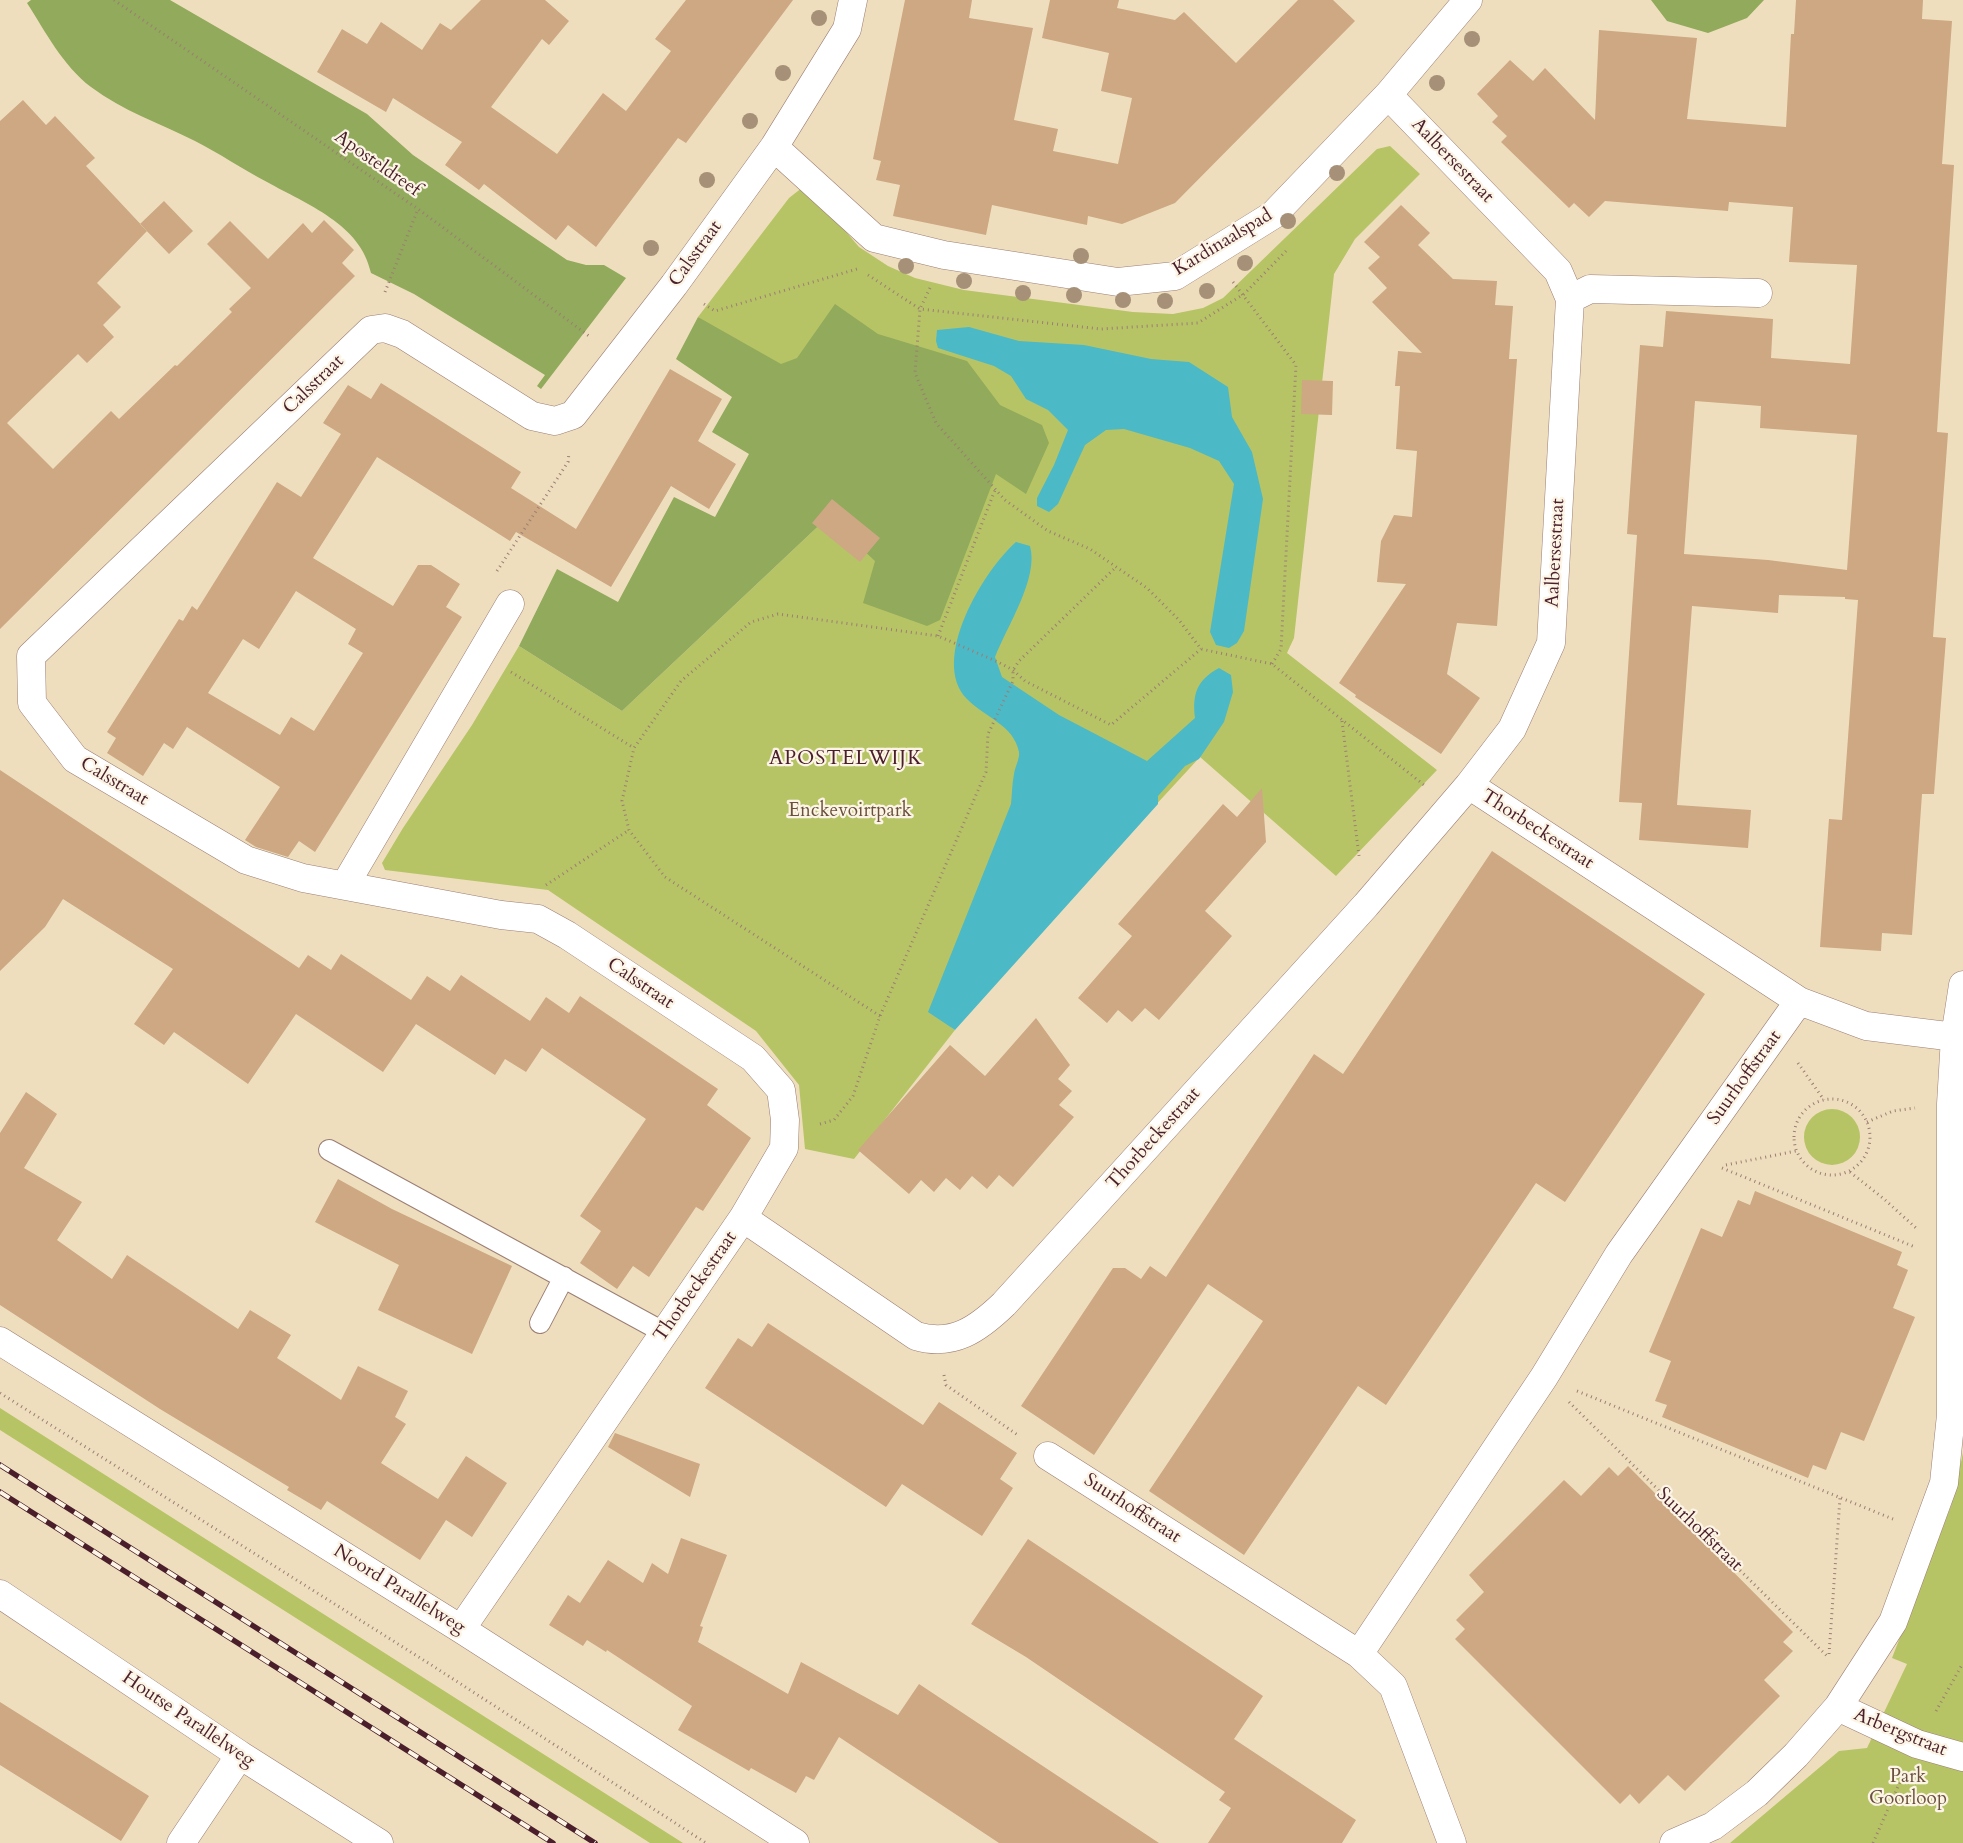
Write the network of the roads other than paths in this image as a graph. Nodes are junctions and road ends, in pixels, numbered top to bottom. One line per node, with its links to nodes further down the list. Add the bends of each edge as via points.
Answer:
1 (853, 0): 4 (street, Calsstraat, via 847,29)
2 (1468, 0): 3 (street, Kardinaalspad)
3 (1388, 95): 4 (street, Kardinaalspad, via 1274,215 1175,276 1118,282 944,255 874,238); 6 (street, Aalbersestraat, via 1558,271)
4 (774, 147): 9 (street, Calsstraat, via 674,285 573,415 555,421 532,416 402,334 385,328 371,330 31,656 32,702 75,759 246,860 303,878)
5 (1758, 293): 6 (street, via 1590,289)
6 (1570, 299): 8 (street, Aalbersestraat, via 1551,643 1512,728)
7 (510, 604): 9 (street)
8 (1460, 795): 11 (street, Thorbeckestraat); 14 (street, Thorbeckestraat, via 1366,905 983,1324 963,1334 941,1339 916,1336)
9 (345, 885): 14 (street, Calsstraat, via 538,919 753,1058 781,1090 784,1148)
10 (1963, 985): 12 (street)
11 (1799, 1001): 12 (street, Thorbeckestraat, via 1866,1026); 22 (street, Suurhoffstraat, via 1619,1254 1544,1377)
12 (1955, 1037): 23 (street, via 1951,1415 1944,1483 1893,1622)
13 (329, 1150): 15 (lane)
14 (744, 1218): 17 (street, Thorbeckestraat)
15 (564, 1277): 16 (lane); 17 (lane)
16 (540, 1322)
17 (665, 1333): 21 (street, Thorbeckestraat)
18 (0, 1342): 21 (street, Noord Parallelweg)
19 (1048, 1456): 22 (street, Suurhoffstraat)
20 (0, 1594): 24 (street, Houtse Parallelweg)
21 (461, 1629): 28 (street, Noord Parallelweg)
22 (1359, 1654): 29 (street, Suurhoffstraat, via 1393,1686)
23 (1838, 1708): 25 (street, Arbergstraat, via 1917,1744); 30 (street, via 1757,1793 1714,1826)
24 (240, 1755): 26 (street); 27 (street, Houtse Parallelweg)
25 (1963, 1757)
26 (181, 1843)
27 (379, 1843)
28 (794, 1843)
29 (1452, 1843)
30 (1674, 1843)

